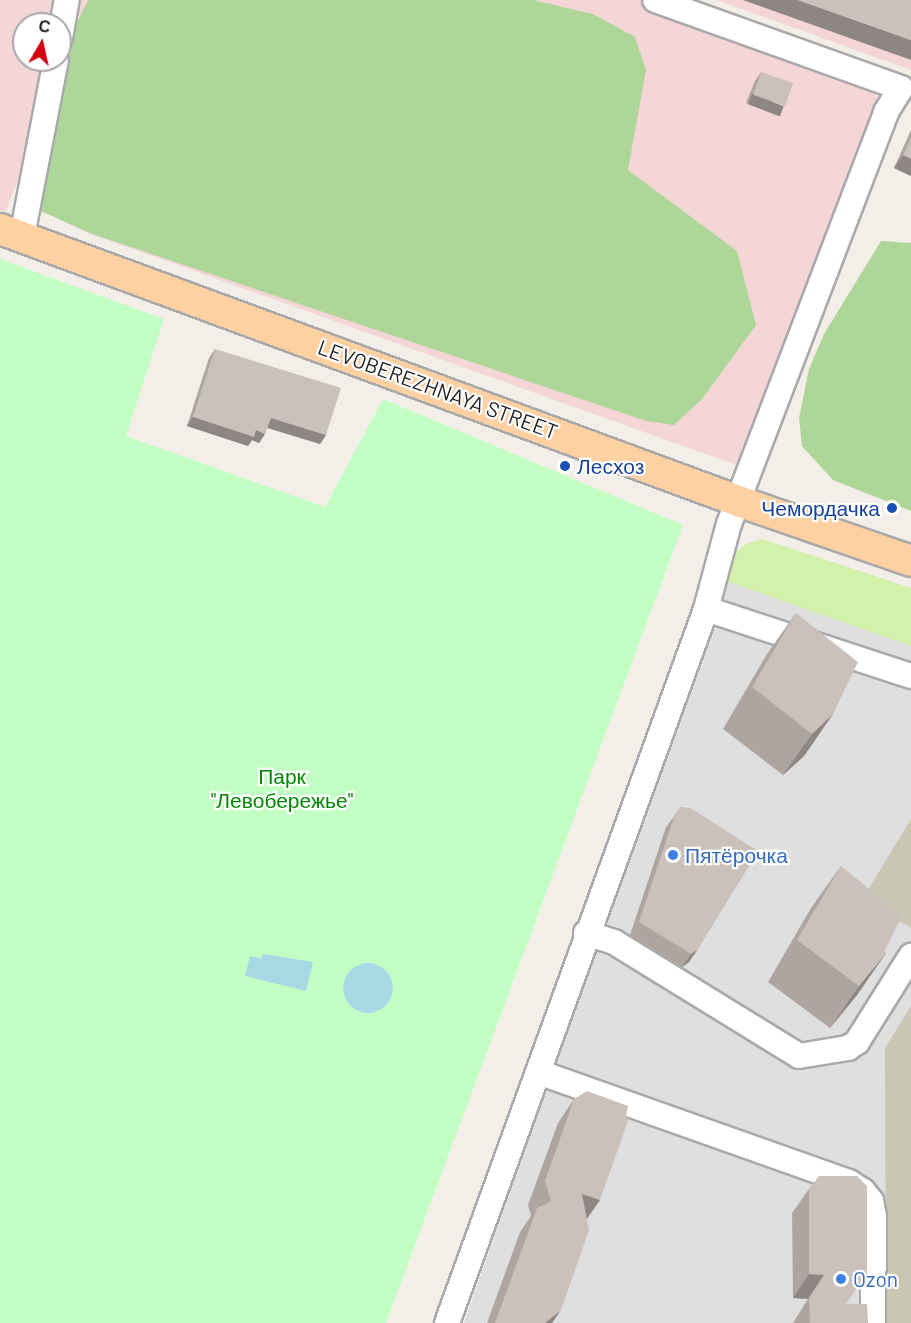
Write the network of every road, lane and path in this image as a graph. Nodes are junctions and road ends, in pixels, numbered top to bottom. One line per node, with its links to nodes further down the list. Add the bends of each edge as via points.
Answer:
1 (655, 0): 3 (street)
2 (53, 72): 4 (street)
3 (906, 90): 5 (street, via 886,112)
4 (11, 233): 5 (main road, LEVOBEREZHNAYA STREET)
5 (738, 501): 6 (main road, LEVOBEREZHNAYA STREET); 7 (street)
6 (911, 561)
7 (706, 609): 8 (street); 9 (street)
8 (911, 676)
9 (586, 933): 10 (street, via 614,942 799,1056 848,1048 857,1042); 11 (street)
10 (911, 956)
11 (538, 1072): 12 (street); 13 (street, via 849,1182 863,1191 871,1201 874,1216)
12 (447, 1323)
13 (873, 1323)

